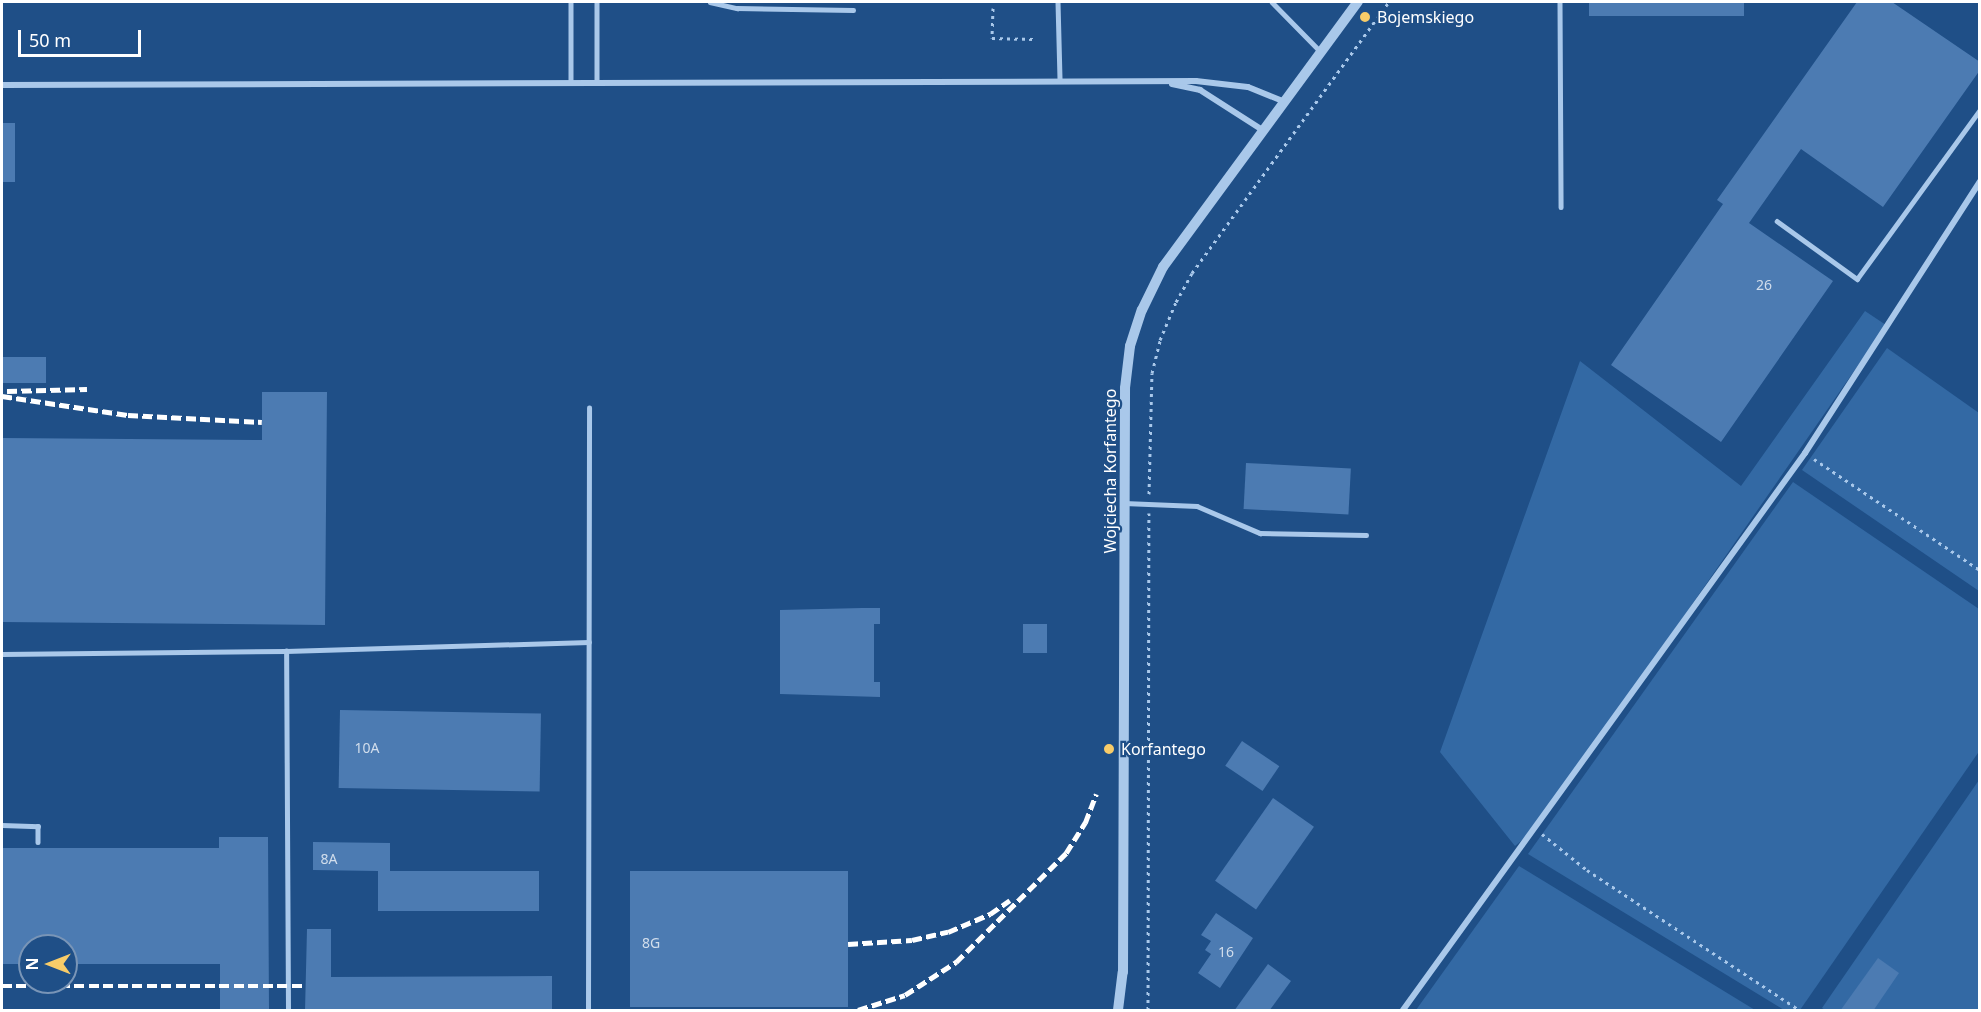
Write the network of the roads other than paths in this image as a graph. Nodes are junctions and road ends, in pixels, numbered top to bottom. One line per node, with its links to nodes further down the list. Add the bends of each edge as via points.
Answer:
1 (571, 2): 12 (lane)
2 (597, 2): 13 (lane)
3 (710, 2): 8 (lane, via 736,8)
4 (1058, 2): 10 (lane)
5 (1272, 2): 9 (lane)
6 (1358, 2): 9 (street, Wojciecha Korfantego)
7 (1560, 2): 19 (lane)
8 (853, 10)
9 (1321, 52): 15 (street, Wojciecha Korfantego)
10 (1060, 79): 11 (street); 13 (street)
11 (1163, 81): 15 (street, via 1248,87); 17 (street, via 1200,90)
12 (571, 82): 13 (street); 14 (street)
13 (597, 82)
14 (2, 85)
15 (1285, 102): 17 (street, Wojciecha Korfantego)
16 (1980, 110): 20 (lane, via 1857,279)
17 (1264, 131): 22 (street, Wojciecha Korfantego, via 1163,267 1142,310 1130,346 1125,388)
18 (1980, 181): 32 (street, via 1805,453)
19 (1561, 207)
20 (1777, 221)
21 (589, 408): 24 (lane)
22 (1124, 503): 23 (lane, via 1197,506 1260,533); 31 (street, Wojciecha Korfantego, via 1123,972)
23 (1366, 535)
24 (589, 642): 25 (lane); 30 (lane)
25 (286, 651): 26 (lane); 29 (lane)
26 (2, 654)
27 (2, 825): 28 (lane, via 38,826)
28 (38, 842)
29 (288, 1011)
30 (588, 1011)
31 (1118, 1011)
32 (1403, 1011)

